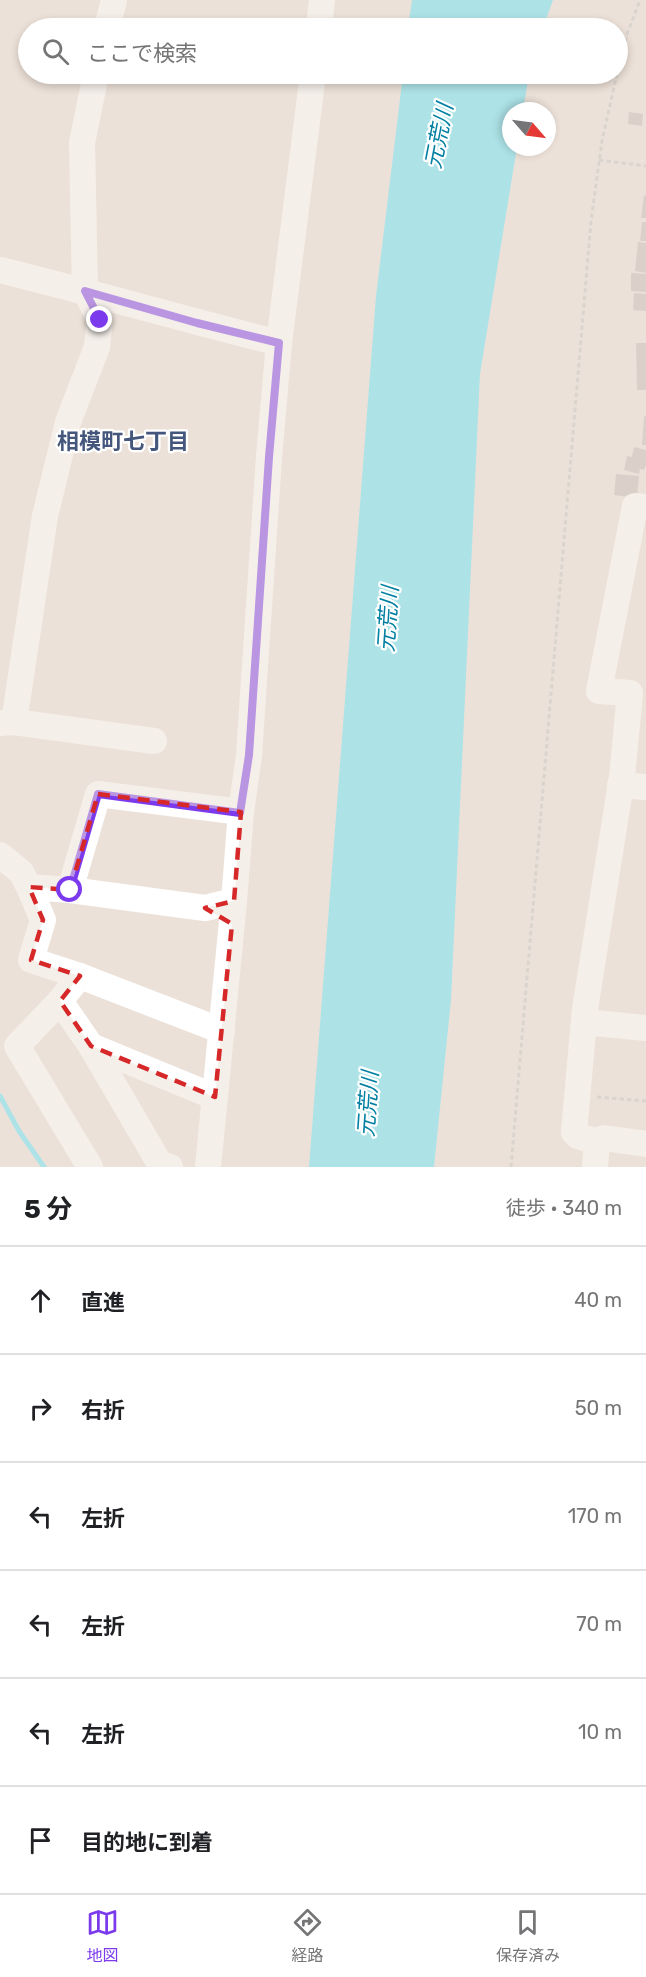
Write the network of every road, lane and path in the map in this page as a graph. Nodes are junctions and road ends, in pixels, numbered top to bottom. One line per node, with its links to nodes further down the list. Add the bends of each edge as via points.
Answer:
1 (114, 0): 4 (street)
2 (322, 0): 5 (street)
3 (640, 0): 6 (path)
4 (110, 18)
5 (320, 18)
6 (628, 31)
7 (94, 84): 13 (street, via 82,144)
8 (312, 84): 14 (street)
9 (615, 84): 10 (path)
10 (599, 160): 11 (path); 40 (path, via 572,434)
11 (646, 165)
12 (0, 270): 13 (street)
13 (85, 291): 14 (street); 17 (street, via 100,320 97,347 68,422 45,516)
14 (279, 343): 21 (street, via 249,755)
15 (646, 507): 16 (street, via 635,506 600,691)
16 (638, 692): 19 (street)
17 (7, 722): 18 (street)
18 (154, 741)
19 (620, 784): 20 (street); 28 (street)
20 (646, 787)
21 (240, 813): 24 (street, via 98,794); 25 (street)
22 (0, 855): 23 (street, via 21,872)
23 (29, 887): 24 (street); 26 (street, via 43,920 31,960)
24 (70, 890): 25 (street)
25 (233, 913): 30 (street)
26 (80, 976): 27 (street); 30 (street)
27 (60, 1001): 31 (street); 37 (street, via 17,1046)
28 (584, 1022): 29 (street); 32 (street)
29 (646, 1028)
30 (222, 1031): 33 (street)
31 (91, 1046): 33 (street); 38 (street, via 160,1164)
32 (577, 1096): 34 (path); 35 (street, via 574,1132)
33 (215, 1097): 39 (street)
34 (646, 1101)
35 (595, 1141): 36 (street, via 604,1138); 41 (street)
36 (646, 1144)
37 (90, 1167)
38 (170, 1167)
39 (208, 1167)
40 (511, 1167)
41 (595, 1167)

